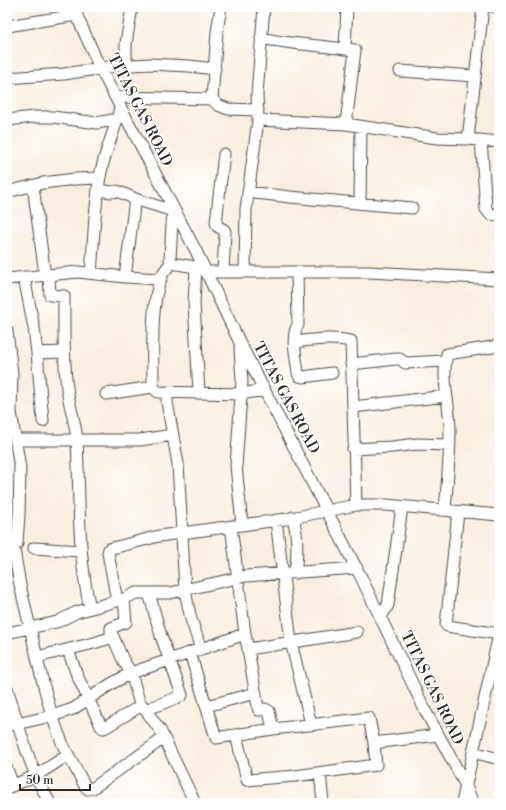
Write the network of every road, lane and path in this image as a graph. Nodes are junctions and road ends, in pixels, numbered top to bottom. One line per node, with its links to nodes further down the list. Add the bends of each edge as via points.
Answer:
1 (132, 7): 12 (street, via 126,43)
2 (221, 7): 14 (street)
3 (264, 7): 10 (street)
4 (347, 7): 11 (street)
5 (483, 7): 16 (street)
6 (494, 7): 7 (street)
7 (499, 8)
8 (75, 11): 9 (street); 13 (street, TITAS GAS ROAD)
9 (7, 26)
10 (261, 38): 11 (street); 20 (street)
11 (344, 49): 23 (street, via 355,50)
12 (126, 66): 13 (street); 14 (street, via 173,65)
13 (100, 68): 17 (street, via 64,74); 19 (street, TITAS GAS ROAD)
14 (215, 69): 18 (street)
15 (400, 70): 16 (street)
16 (475, 76): 25 (street)
17 (7, 78)
18 (212, 99): 19 (street); 20 (street, via 228,109)
19 (118, 102): 21 (street); 37 (street, TITAS GAS ROAD)
20 (258, 115): 23 (street); 33 (street)
21 (118, 119): 22 (street, via 97,123 34,117); 29 (street)
22 (7, 120)
23 (346, 124): 24 (street)
24 (361, 127): 25 (street, via 437,138); 35 (street)
25 (468, 139): 26 (street)
26 (480, 140): 27 (street); 38 (street, via 486,209 490,214)
27 (499, 142)
28 (224, 154): 41 (street, via 216,222 225,232)
29 (100, 178): 30 (street); 31 (street)
30 (33, 186): 32 (street); 45 (street)
31 (98, 190): 34 (street, via 115,191); 44 (street)
32 (7, 192)
33 (248, 192): 35 (street); 42 (street)
34 (135, 199): 37 (street); 47 (street)
35 (360, 203): 36 (street)
36 (412, 208)
37 (173, 209): 39 (street); 40 (street, TITAS GAS ROAD)
38 (499, 215)
39 (171, 263): 40 (street); 48 (street)
40 (202, 269): 41 (street); 53 (street, TITAS GAS ROAD); 63 (street, via 194,303)
41 (223, 272): 42 (street)
42 (245, 272): 43 (street)
43 (297, 272): 50 (street, via 369,272); 52 (street, via 298,325 295,328)
44 (91, 273): 45 (street); 47 (street)
45 (47, 275): 46 (street); 55 (street, via 50,295 64,296)
46 (24, 277): 49 (street); 56 (street)
47 (126, 277): 48 (street)
48 (161, 278): 60 (street, via 153,324)
49 (7, 279)
50 (499, 279)
51 (7, 332): 68 (street, via 12,373)
52 (294, 342): 58 (street, via 351,342); 59 (street, via 300,376)
53 (240, 343): 61 (street, TITAS GAS ROAD); 65 (street)
54 (499, 346): 57 (street, via 452,352 447,354)
55 (64, 352): 56 (street); 71 (street, via 67,389)
56 (37, 353): 69 (street)
57 (445, 361): 58 (street, via 405,363 396,359); 66 (street)
58 (351, 364): 67 (street)
59 (332, 373)
60 (153, 387): 62 (street, via 158,392); 64 (street)
61 (264, 390): 65 (street); 77 (street, TITAS GAS ROAD)
62 (167, 392): 63 (street); 70 (street)
63 (199, 392): 65 (street)
64 (106, 394)
65 (241, 394): 83 (street, via 236,466)
66 (446, 396): 67 (street); 73 (street)
67 (353, 407): 74 (street)
68 (9, 412): 72 (street)
69 (43, 421)
70 (173, 435): 71 (street, via 140,440); 85 (street, via 178,464)
71 (77, 440): 72 (street); 88 (street)
72 (13, 444): 86 (street, via 20,468 19,515 17,543)
73 (449, 445): 74 (street, via 418,444); 78 (street)
74 (354, 449): 75 (street)
75 (356, 505): 76 (street); 77 (street)
76 (402, 507): 78 (street); 97 (street, via 388,605)
77 (327, 510): 81 (street); 89 (street, TITAS GAS ROAD)
78 (446, 510): 79 (street)
79 (458, 512): 80 (street); 102 (street, via 446,625)
80 (499, 514)
81 (293, 517): 82 (street); 91 (street, via 298,553)
82 (276, 520): 83 (street); 90 (street)
83 (242, 524): 84 (street)
84 (231, 526): 85 (street); 92 (street)
85 (182, 532): 93 (street); 95 (street, via 109,549)
86 (10, 544): 98 (street)
87 (34, 548): 88 (street)
88 (81, 551): 96 (street, via 84,583)
89 (357, 568): 91 (street); 97 (street, TITAS GAS ROAD)
90 (283, 573): 91 (street); 92 (street); 104 (street)
91 (295, 573)
92 (237, 578): 93 (street); 101 (street)
93 (185, 591): 94 (street); 105 (street)
94 (149, 593): 95 (street, via 136,593); 110 (street)
95 (120, 600): 96 (street); 103 (street, via 126,622 111,628)
96 (90, 608): 98 (street, via 57,622)
97 (381, 617): 123 (street, TITAS GAS ROAD)
98 (30, 628): 100 (street); 109 (street)
99 (357, 632): 104 (street)
100 (7, 633)
101 (245, 634): 105 (street); 106 (street)
102 (499, 634): 126 (street)
103 (113, 637): 107 (street); 111 (street)
104 (291, 642): 106 (street); 119 (street)
105 (201, 649): 108 (street)
106 (248, 649): 113 (street)
107 (68, 650): 109 (street); 114 (street)
108 (190, 653): 110 (street); 115 (street)
109 (37, 657): 117 (street)
110 (169, 661): 111 (street); 116 (street, via 181,696)
111 (131, 674): 114 (street); 116 (street)
112 (7, 688): 118 (street)
113 (256, 693): 115 (street); 121 (street, via 258,708 269,711)
114 (88, 699): 116 (street, via 103,728); 117 (street)
115 (206, 706): 122 (street, via 216,738)
116 (144, 708): 124 (street)
117 (52, 716): 118 (street); 127 (street)
118 (18, 723): 120 (street); 131 (street)
119 (311, 724): 121 (street); 125 (street, via 369,718)
120 (7, 726)
121 (273, 729): 122 (street)
122 (236, 735): 130 (street, via 247,780)
123 (438, 735): 125 (street); 132 (street, TITAS GAS ROAD)
124 (164, 738): 127 (street, via 88,789); 135 (street)
125 (374, 743): 130 (street, via 376,765)
126 (473, 752): 128 (street); 132 (street)
127 (68, 755): 131 (street)
128 (499, 759)
129 (7, 769): 133 (street)
130 (320, 773): 136 (street)
131 (37, 775): 133 (street); 134 (street)
132 (465, 784): 137 (street); 138 (street, TITAS GAS ROAD)
133 (10, 787)
134 (50, 803)
135 (195, 803)
136 (323, 803)
137 (462, 803)
138 (473, 803)

